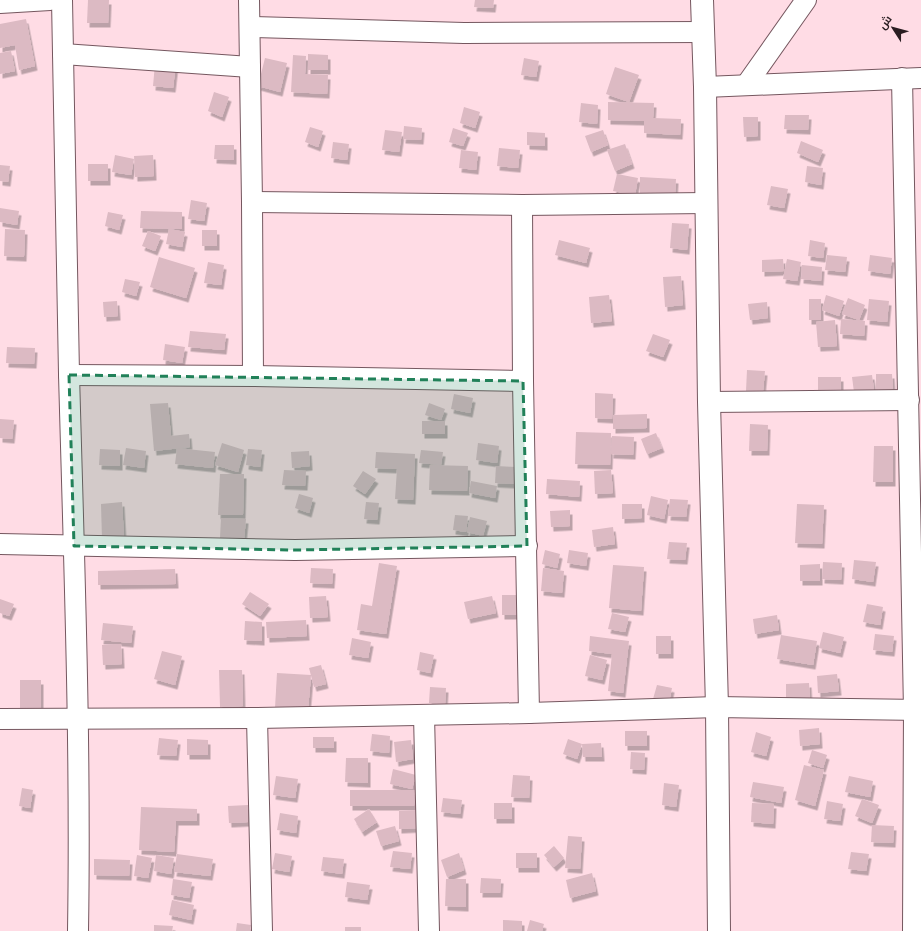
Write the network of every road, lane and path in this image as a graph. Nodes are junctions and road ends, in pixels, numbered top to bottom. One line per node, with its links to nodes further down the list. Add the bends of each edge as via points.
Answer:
1 (50, 0): 6 (street)
2 (62, 0): 9 (street)
3 (249, 0): 7 (street)
4 (702, 0): 8 (street)
5 (806, 0): 12 (street)
6 (0, 3)
7 (250, 27): 8 (street, via 464,33); 10 (street)
8 (703, 32): 13 (street)
9 (63, 54): 10 (street); 17 (street)
10 (250, 67): 14 (street)
11 (912, 78): 12 (street); 20 (street)
12 (746, 85): 13 (street)
13 (705, 87): 15 (street)
14 (252, 202): 16 (street); 18 (street)
15 (707, 203): 16 (street); 21 (street)
16 (522, 205): 19 (street)
17 (69, 375): 18 (street); 24 (street)
18 (253, 376): 19 (street)
19 (523, 380): 25 (street)
20 (909, 400): 21 (street); 22 (street)
21 (709, 402): 26 (street)
22 (916, 538): 27 (street)
23 (0, 544): 24 (street)
24 (74, 546): 25 (street, via 295,550); 32 (street)
25 (527, 546): 28 (street)
26 (717, 707): 27 (street); 28 (street); 36 (street)
27 (918, 710): 37 (street)
28 (529, 713): 29 (street)
29 (424, 715): 30 (street); 35 (street)
30 (257, 718): 32 (street); 34 (street)
31 (0, 719): 32 (street)
32 (78, 719): 33 (street)
33 (78, 931)
34 (262, 931)
35 (429, 931)
36 (719, 931)
37 (913, 931)

